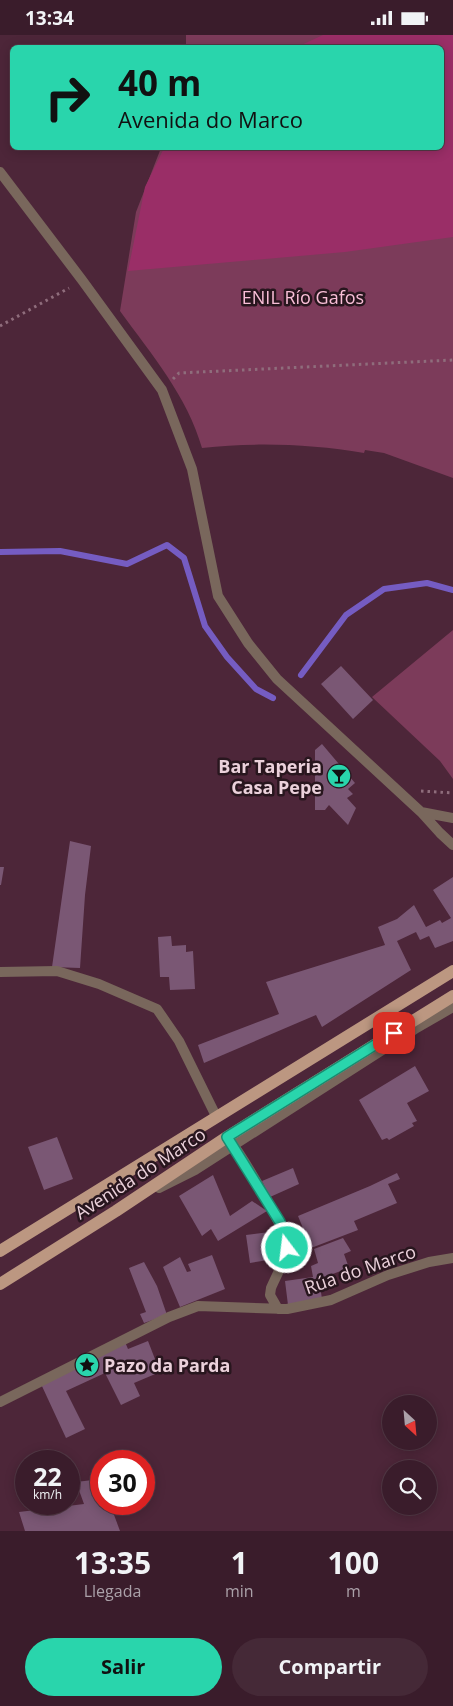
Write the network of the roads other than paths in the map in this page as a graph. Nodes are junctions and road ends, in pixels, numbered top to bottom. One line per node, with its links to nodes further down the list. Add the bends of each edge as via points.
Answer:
1 (0, 172): 2 (street, via 162,390 192,469 218,596 248,643 277,679)
2 (421, 812): 3 (street); 4 (street)
3 (453, 818)
4 (453, 845)
5 (453, 971): 9 (main road, Avenida do Marco)
6 (0, 972): 9 (street, via 57,971 99,984 157,1009 178,1041)
7 (453, 996): 10 (main road, Avenida do Marco)
8 (453, 1007): 10 (street)
9 (216, 1116): 11 (main road, Avenida do Marco)
10 (230, 1140): 13 (main road, Avenida do Marco); 14 (street, via 280,1222 286,1238 287,1248 270,1295)
11 (0, 1251)
12 (453, 1257): 14 (street, Rúa do Marco, via 429,1261 388,1275 331,1300)
13 (0, 1284)
14 (278, 1309): 15 (street, Rúa do Marco, via 198,1306 169,1317)
15 (0, 1402)

